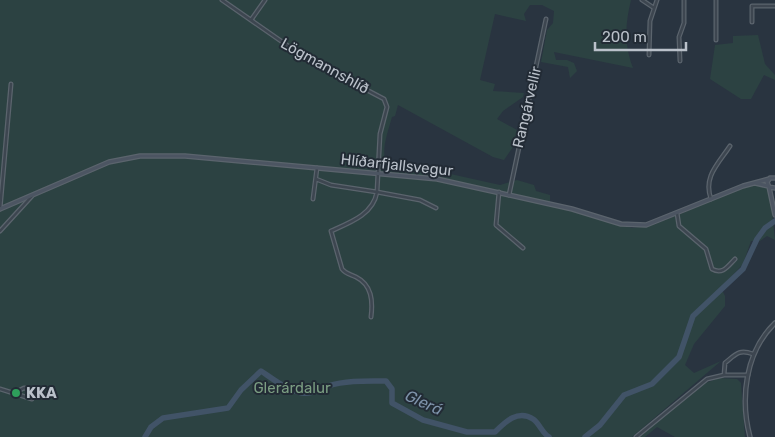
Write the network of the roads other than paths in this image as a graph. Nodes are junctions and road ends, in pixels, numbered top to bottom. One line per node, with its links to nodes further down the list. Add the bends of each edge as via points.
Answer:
1 (222, 0): 10 (street, Lögmannshlíð)
2 (265, 0): 10 (street)
3 (642, 0): 8 (street)
4 (657, 0): 8 (street)
5 (684, 0): 14 (street, via 684,23 679,37)
6 (716, 0): 12 (street)
7 (775, 6): 11 (street, via 752,6)
8 (654, 8): 13 (street, via 650,21)
9 (546, 19): 29 (street, Rangárvellir)
10 (251, 20): 18 (street, Lögmannshlíð, via 304,57 385,101 387,107 380,134)
11 (752, 22)
12 (716, 40)
13 (649, 55)
14 (680, 61)
15 (11, 84): 34 (street)
16 (730, 146): 31 (street, via 709,180)
17 (317, 168): 18 (main road, Hlíðarfjallsvegur); 20 (street); 28 (main road, Hlíðarfjallsvegur, via 185,156 140,156 100,165)
18 (378, 174): 25 (street); 26 (main road, Hlíðarfjallsvegur, via 437,178)
19 (774, 177): 21 (main road, Hlíðarfjallsvegur)
20 (316, 179): 25 (street); 30 (street)
21 (769, 179): 22 (main road, Hlíðarfjallsvegur); 23 (main road)
22 (755, 183): 23 (main road); 31 (main road, Hlíðarfjallsvegur)
23 (769, 187): 24 (main road); 32 (main road)
24 (775, 188)
25 (377, 192): 33 (street, via 420,200); 40 (street, via 372,207 352,222 330,231 342,269 360,280 370,292)
26 (499, 192): 29 (main road, Hlíðarfjallsvegur); 38 (street, via 496,225)
27 (775, 194): 32 (main road)
28 (33, 195): 34 (main road, Hlíðarfjallsvegur); 37 (street, Hlíðarfjallsvegur)
29 (509, 195): 35 (main road, Hlíðarfjallsvegur, via 630,226 646,225)
30 (313, 199)
31 (711, 199): 35 (main road, Hlíðarfjallsvegur)
32 (774, 203): 36 (main road)
33 (436, 208)
34 (0, 209)
35 (677, 213): 39 (street, via 679,226 707,251 712,269 724,270)
36 (775, 214)
37 (0, 231)
38 (523, 248)
39 (735, 259)
40 (372, 317)
41 (774, 324): 42 (street)
42 (753, 354): 43 (street, via 737,352 725,363); 44 (street)
43 (724, 375): 44 (street); 49 (street, via 701,383)
44 (748, 376): 50 (street, via 746,412)
45 (0, 389): 47 (street)
46 (40, 390): 47 (street, via 24,388)
47 (16, 392): 48 (street)
48 (32, 399)
49 (636, 437)
50 (750, 437)

